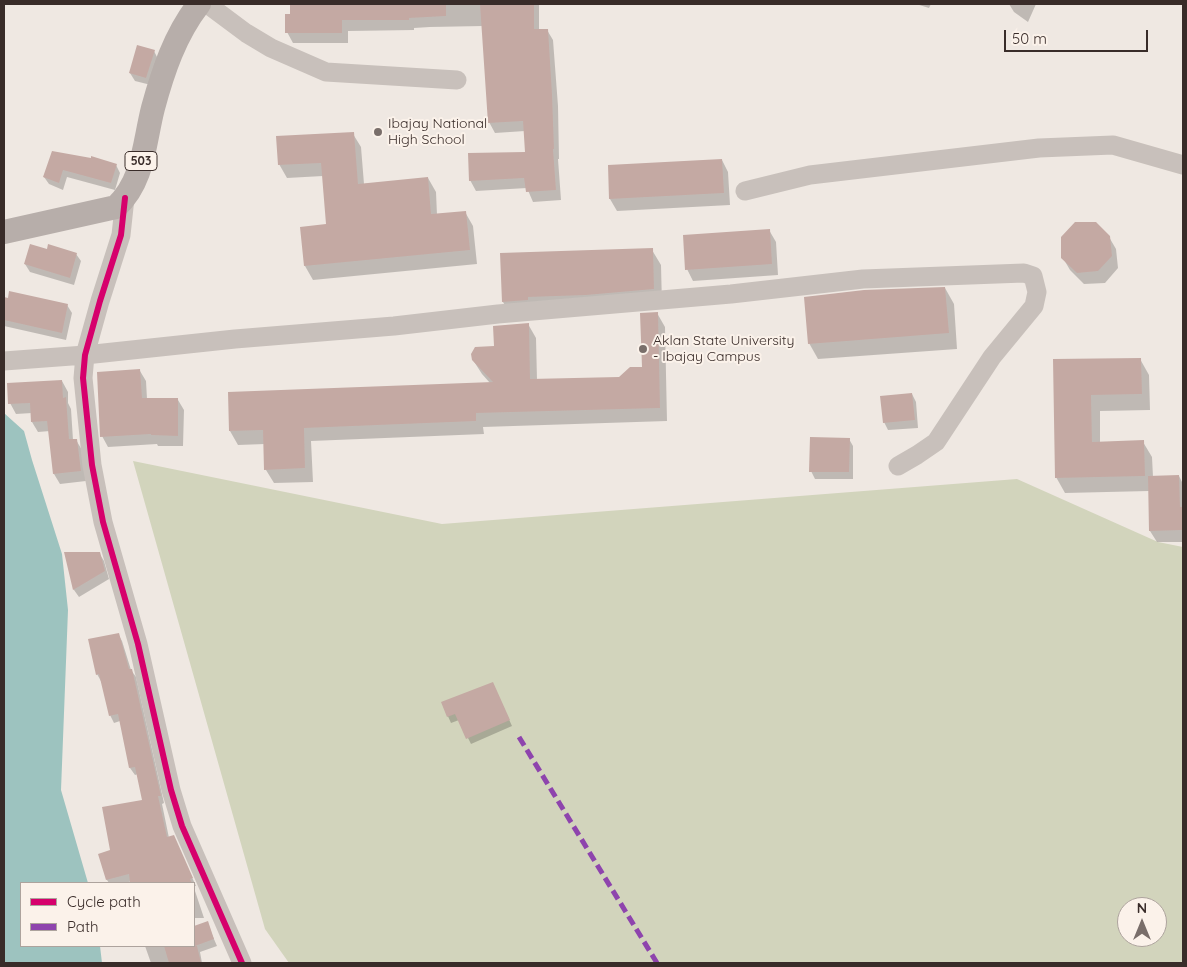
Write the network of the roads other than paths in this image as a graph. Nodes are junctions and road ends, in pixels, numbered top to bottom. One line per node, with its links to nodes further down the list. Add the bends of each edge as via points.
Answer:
1 (198, 4): 6 (main road, 503, via 177,37 153,108 136,180)
2 (207, 4): 3 (street, via 271,48 326,72)
3 (457, 80)
4 (1183, 165): 5 (street, via 1113,145 1039,148 810,175)
5 (746, 191)
6 (126, 198): 7 (main road, via 116,207); 8 (street, via 121,235)
7 (4, 232)
8 (85, 355): 9 (street); 10 (street, via 864,279 1024,273 1033,276 1037,292 1034,306 992,357 936,442); 11 (street, via 85,404 103,522 138,644 171,790 182,826)
9 (4, 361)
10 (898, 466)
11 (242, 963)

